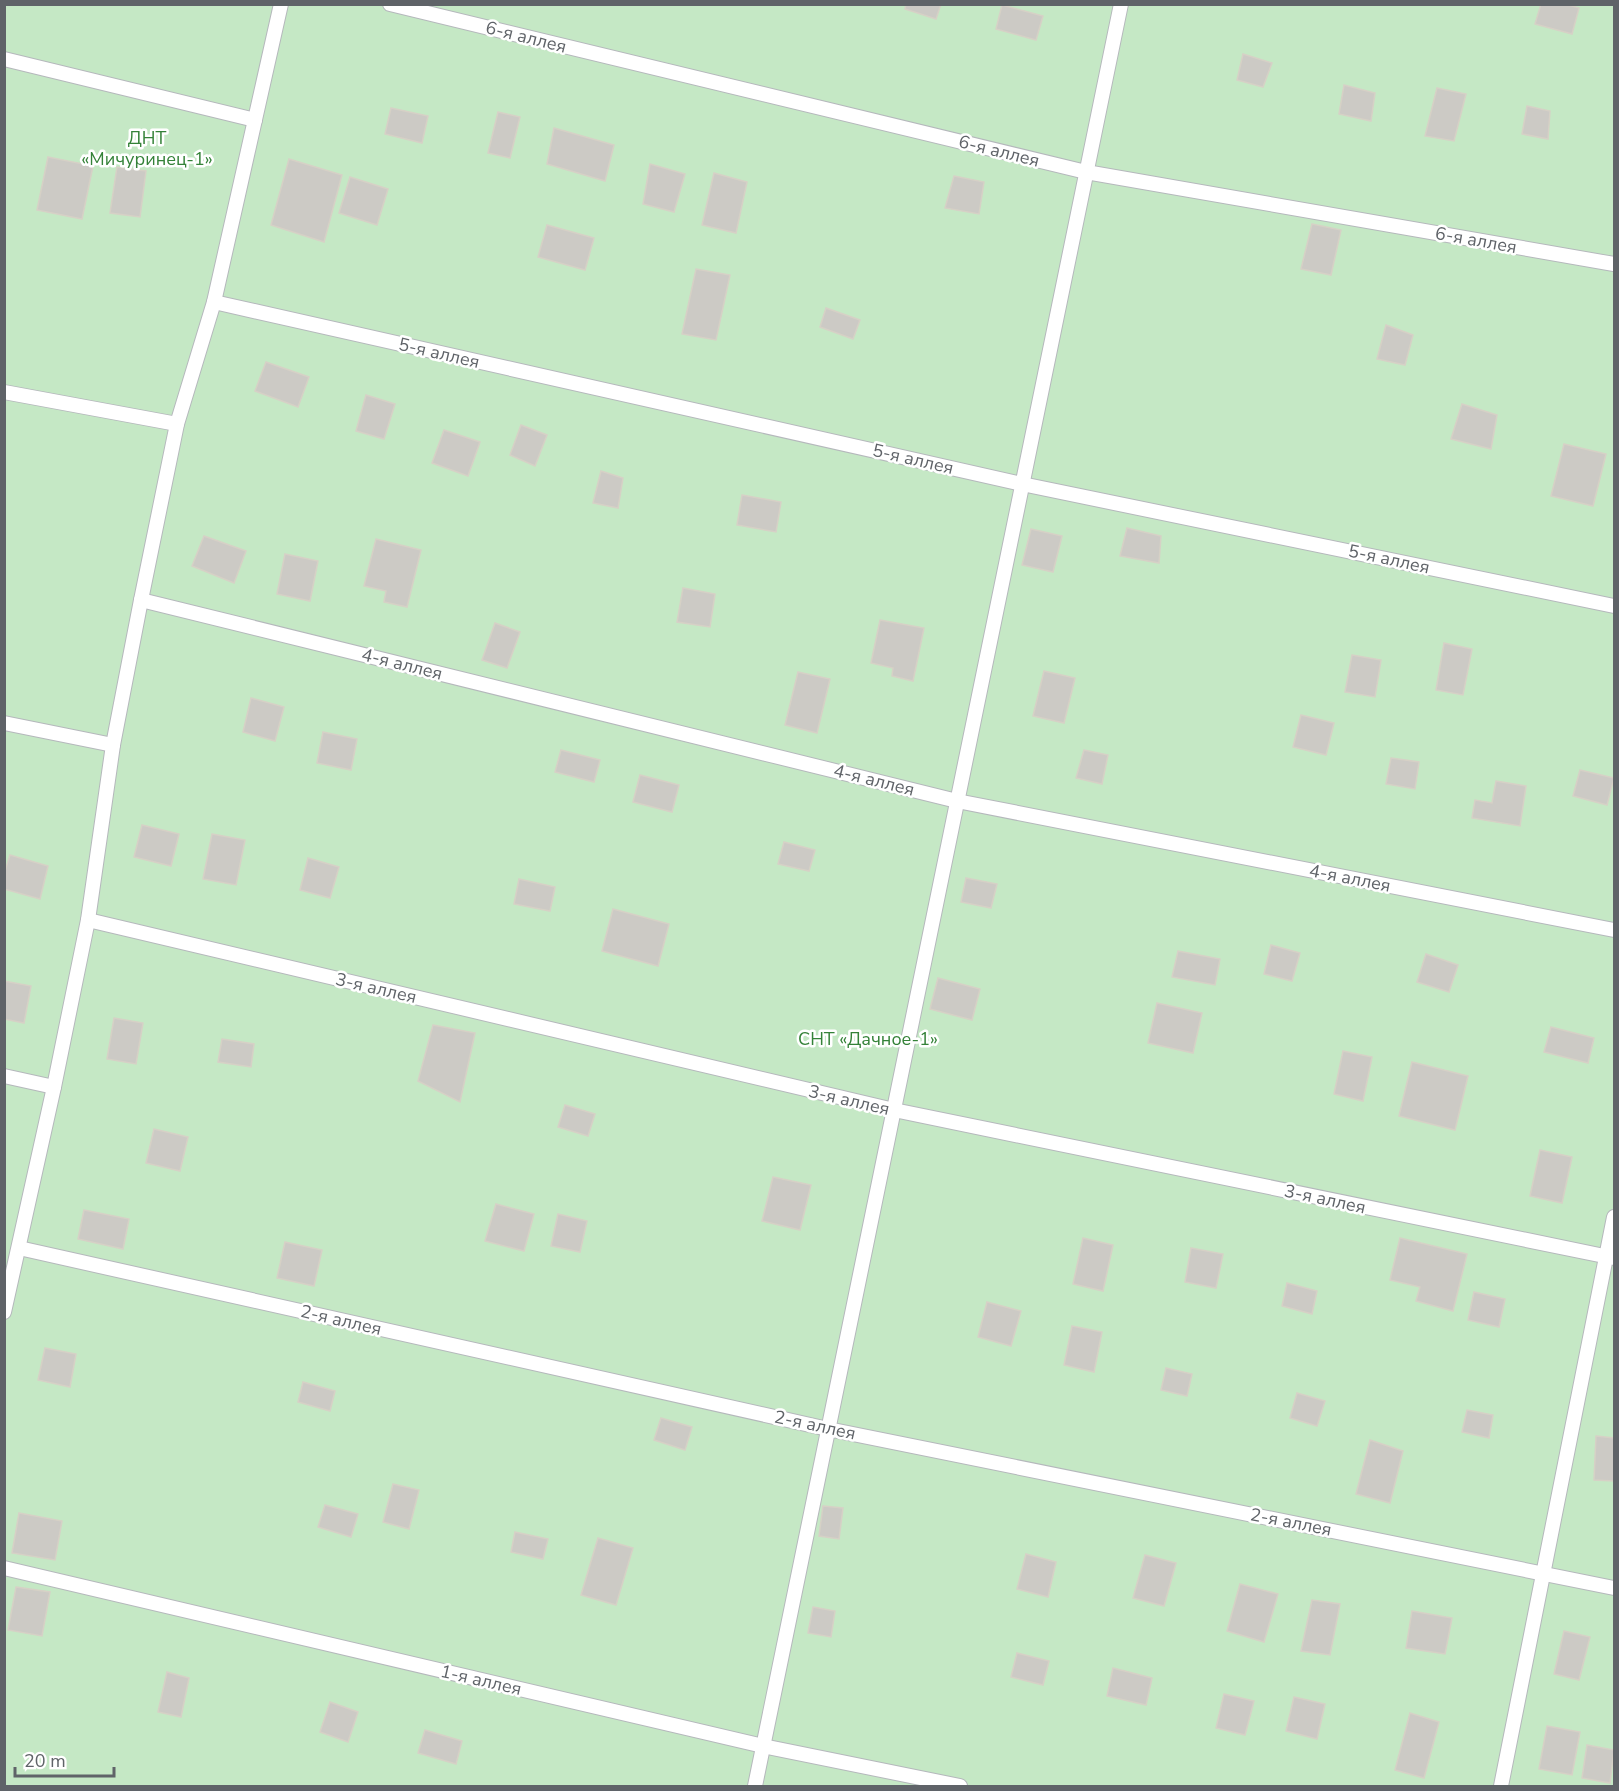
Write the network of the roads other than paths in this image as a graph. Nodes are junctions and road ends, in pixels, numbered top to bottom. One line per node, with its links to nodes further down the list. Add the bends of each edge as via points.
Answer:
1 (281, 4): 5 (lane)
2 (390, 4): 6 (lane, 6-я аллея)
3 (1121, 4): 6 (lane)
4 (4, 59): 5 (lane)
5 (255, 120): 8 (lane)
6 (1086, 172): 7 (lane, 6-я аллея); 11 (lane)
7 (1614, 264)
8 (214, 302): 10 (lane); 11 (lane, 5-я аллея)
9 (4, 392): 10 (lane)
10 (177, 424): 12 (lane)
11 (1022, 484): 13 (lane, 5-я аллея); 16 (lane)
12 (141, 600): 15 (lane); 16 (lane, 4-я аллея)
13 (1614, 606)
14 (4, 723): 15 (lane)
15 (113, 745): 17 (lane)
16 (957, 801): 18 (lane, 4-я аллея); 21 (lane)
17 (88, 920): 20 (lane); 21 (lane, 3-я аллея)
18 (1614, 930)
19 (4, 1076): 20 (lane)
20 (54, 1087): 23 (lane)
21 (894, 1110): 24 (lane, 3-я аллея); 26 (lane)
22 (1614, 1217): 24 (lane)
23 (19, 1248): 25 (lane); 26 (lane, 2-я аллея)
24 (1610, 1257): 28 (lane)
25 (4, 1312)
26 (828, 1429): 28 (lane, 2-я аллея); 30 (lane)
27 (4, 1568): 30 (lane, 1-я аллея)
28 (1544, 1573): 29 (lane, 2-я аллея); 33 (lane)
29 (1614, 1588)
30 (763, 1746): 31 (lane); 32 (lane, 1-я аллея)
31 (755, 1786)
32 (960, 1786)
33 (1501, 1786)

